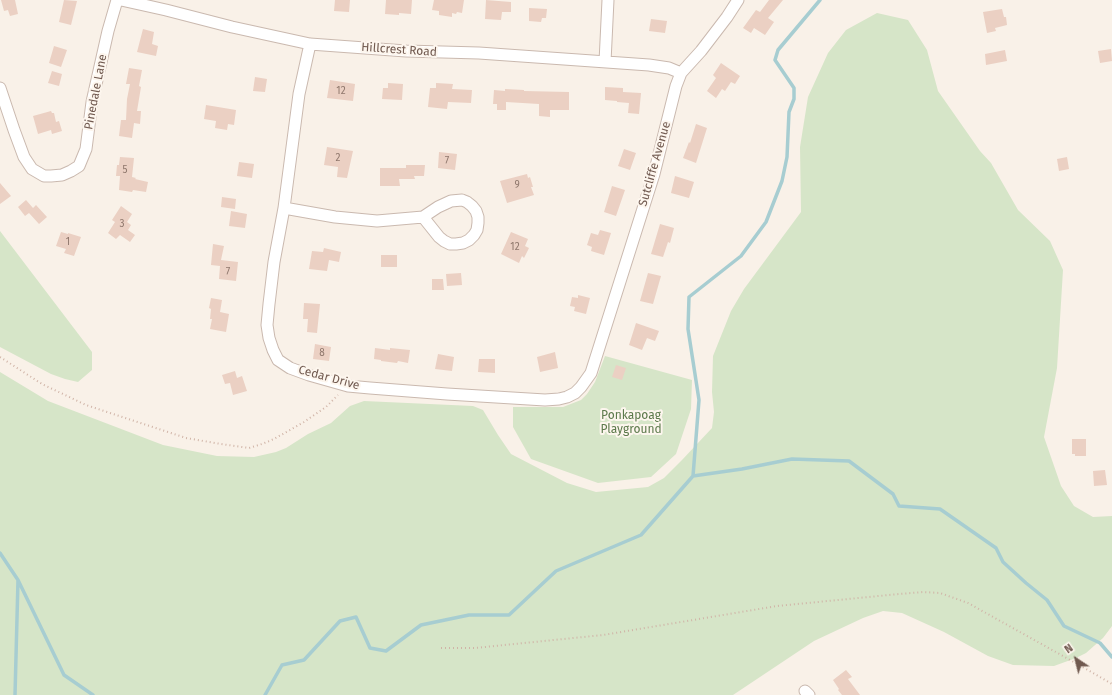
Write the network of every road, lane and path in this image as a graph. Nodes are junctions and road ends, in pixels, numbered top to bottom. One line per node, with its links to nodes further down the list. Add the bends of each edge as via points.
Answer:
1 (117, 0): 8 (street, Pinedale Lane, via 95,88 86,149 78,166 62,175 44,176 32,169 24,157)
2 (121, 0): 5 (street, Hillcrest Road)
3 (608, 0): 6 (street)
4 (738, 0): 7 (street, Sutcliffe Avenue)
5 (310, 44): 6 (street, Hillcrest Road); 9 (street, Cedar Drive, via 299,94)
6 (605, 62): 7 (street, Hillcrest Road, via 649,65)
7 (681, 73): 11 (street, Sutcliffe Avenue, via 654,174)
8 (0, 88)
9 (284, 208): 10 (street, via 377,221); 13 (street, Cedar Drive, via 268,311 267,325 273,350 278,360 290,368)
10 (423, 217): 10 (street, via 439,237 450,244 469,240 477,230 476,211 462,200 445,203)
11 (600, 344): 13 (street, Cedar Drive, via 591,373 586,380 575,393 559,399)
12 (0, 357): 13 (path, via 42,384 86,405 186,438 248,448 274,439 304,422 326,407)
13 (348, 386)
14 (441, 648): 15 (path, via 475,648 603,635 777,606 923,592 940,593 968,603)
15 (1112, 684)

